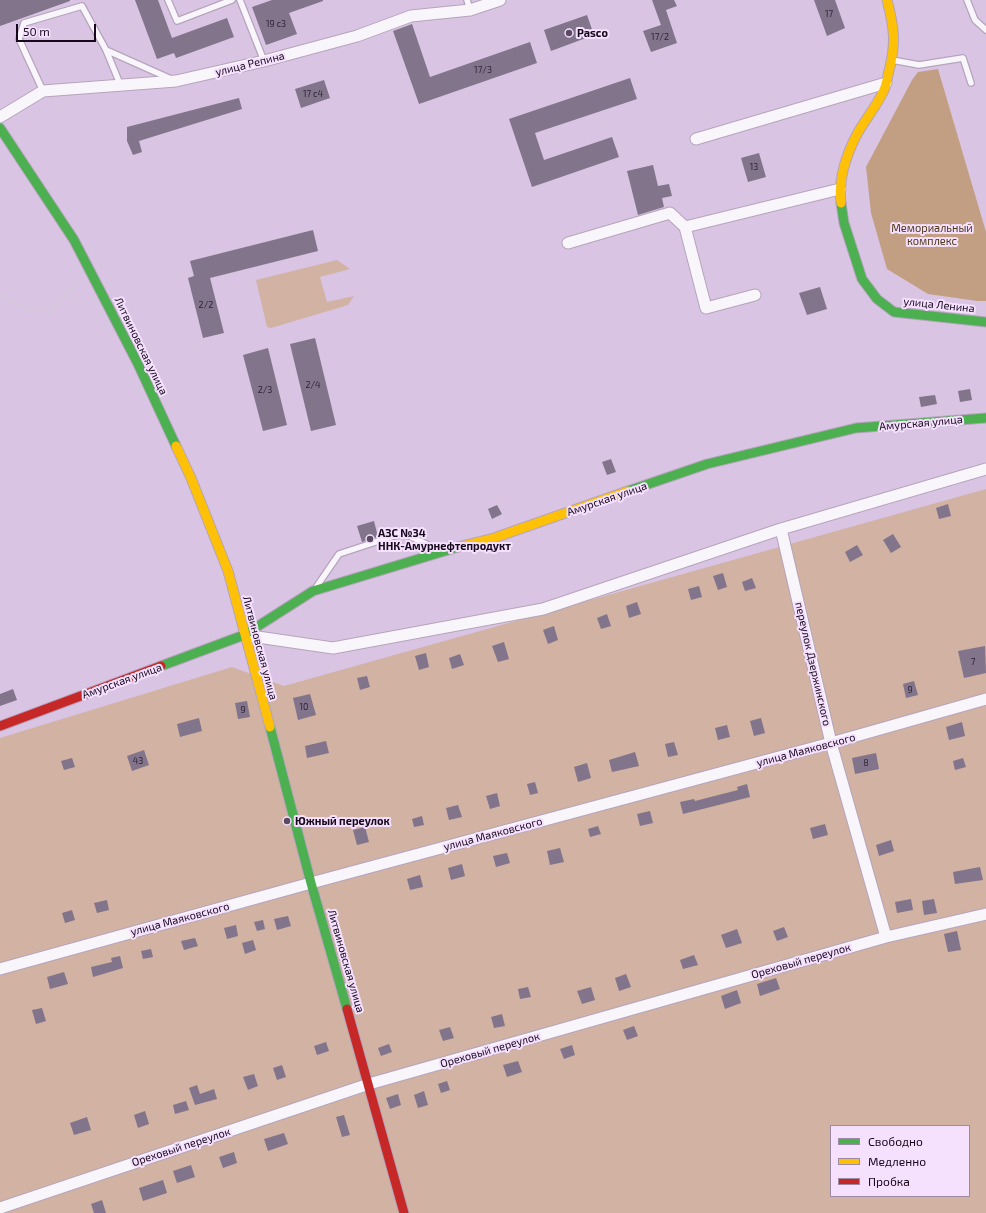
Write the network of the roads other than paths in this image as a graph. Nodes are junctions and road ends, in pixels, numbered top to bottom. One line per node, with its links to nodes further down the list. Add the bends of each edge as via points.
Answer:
1 (168, 0): 2 (lane, via 176,21)
2 (232, 0)
3 (240, 0): 10 (lane)
4 (500, 0): 7 (street, улица Репина)
5 (887, 0): 11 (street, улица Ленина, via 895,40)
6 (968, 0): 8 (lane, via 975,20)
7 (469, 5): 10 (street, улица Репина, via 411,16 356,36)
8 (986, 30)
9 (106, 50): 12 (lane); 15 (lane); 16 (lane, via 82,6 24,23 18,39)
10 (264, 60): 12 (street, улица Репина)
11 (892, 60): 13 (lane, via 920,65 963,58); 14 (street, улица Ленина)
12 (176, 82): 15 (street, улица Репина)
13 (971, 82)
14 (886, 83): 19 (street); 20 (street, улица Ленина, via 884,91 856,136 843,170)
15 (120, 84): 16 (street, улица Репина)
16 (43, 90): 17 (street, улица Репина)
17 (0, 116)
18 (0, 128): 30 (street, Литвиновская улица, via 74,240 138,364 191,478 228,571)
19 (696, 140)
20 (840, 189): 21 (street); 24 (street, улица Ленина, via 846,230 862,279 877,299 894,312)
21 (685, 227): 22 (street, via 670,213); 23 (street, via 706,308)
22 (568, 243)
23 (755, 295)
24 (986, 322)
25 (986, 418): 28 (street, Амурская улица, via 856,428 707,464 494,538)
26 (986, 469): 27 (street, Амурская улица)
27 (781, 529): 30 (street, Амурская улица, via 543,609 333,648); 33 (street, переулок Дзержинского)
28 (442, 551): 29 (street, Амурская улица); 29 (lane, via 403,534 396,536 339,554)
29 (313, 591): 30 (street, Амурская улица)
30 (244, 635): 32 (street, Амурская улица); 34 (street, Литвиновская улица)
31 (986, 699): 33 (street, улица Маяковского)
32 (0, 726)
33 (832, 743): 34 (street, улица Маяковского); 36 (street, переулок Дзержинского)
34 (311, 883): 37 (street, улица Маяковского); 38 (street, Литвиновская улица)
35 (986, 914): 36 (street, Ореховый переулок)
36 (886, 937): 38 (street, Ореховый переулок)
37 (0, 969)
38 (369, 1084): 39 (street, Ореховый переулок); 40 (street, Литвиновская улица)
39 (0, 1208)
40 (406, 1212)

